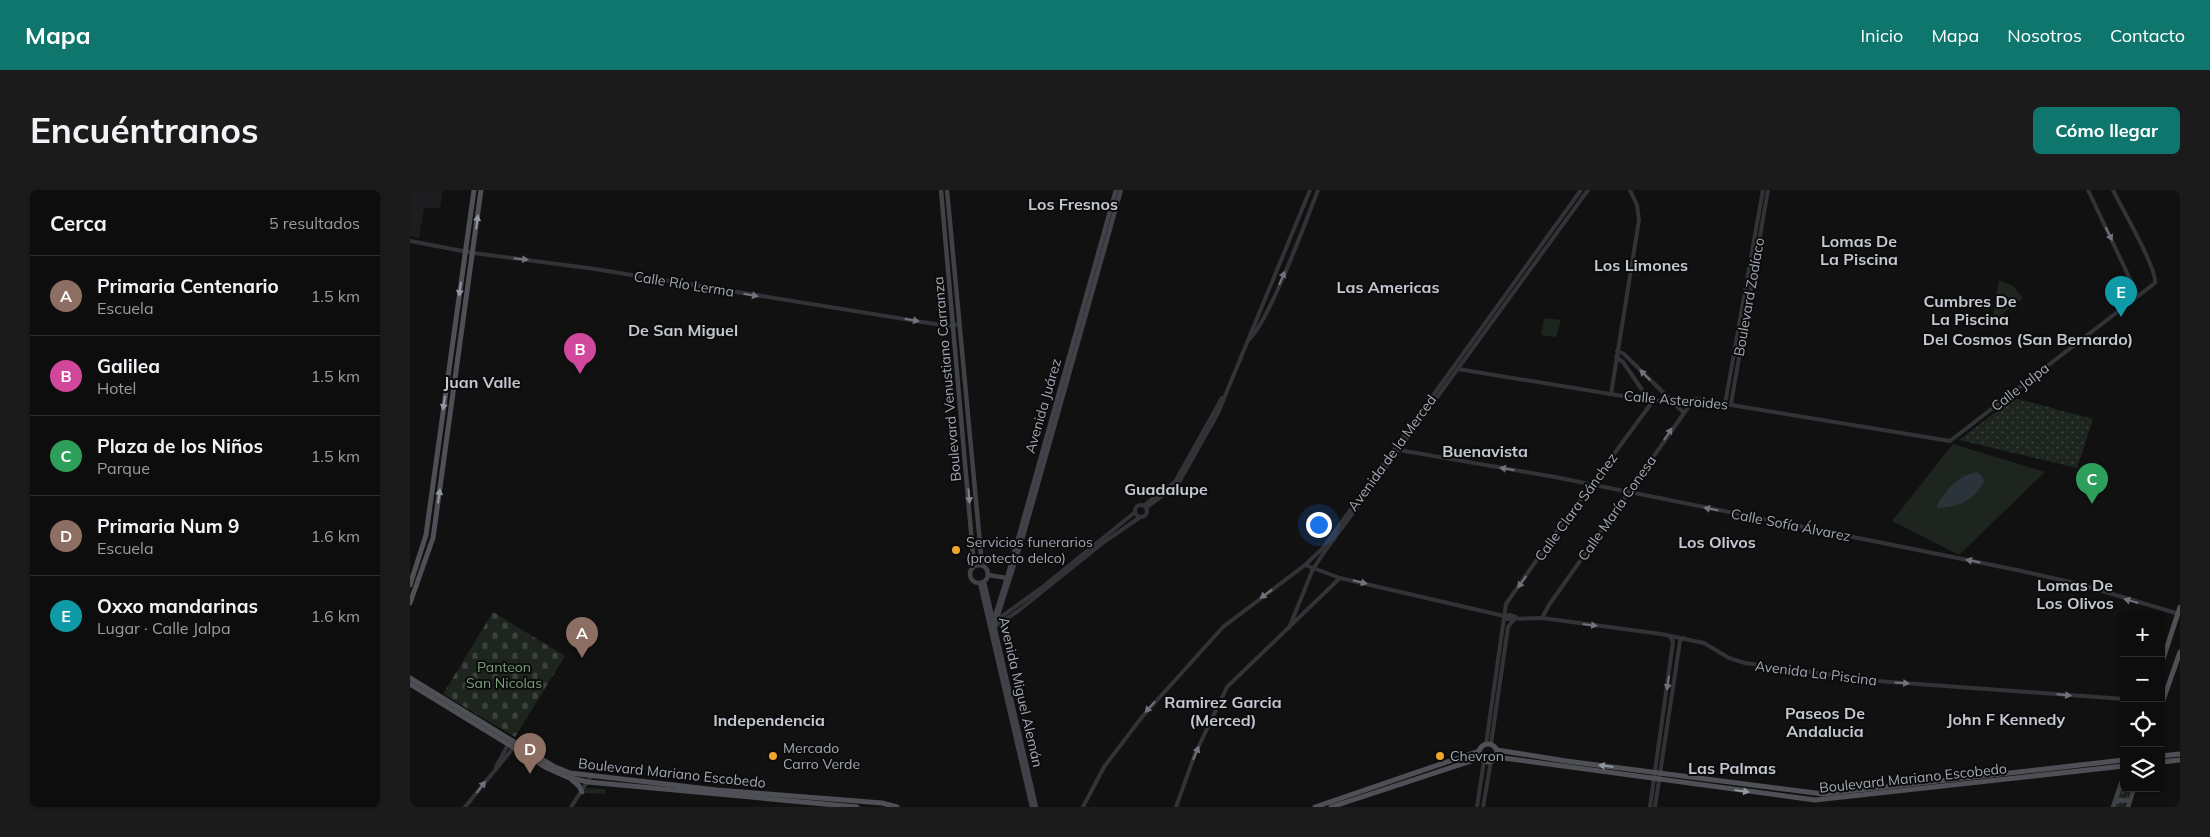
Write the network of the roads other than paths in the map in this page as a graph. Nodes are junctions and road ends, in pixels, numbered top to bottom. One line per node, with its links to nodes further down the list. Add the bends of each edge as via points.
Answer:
1 (474, 190): 17 (main road)
2 (481, 190): 18 (main road, one-way to 2)
3 (941, 190): 23 (main road, Boulevard Venustiano Carranza)
4 (947, 190): 22 (main road, Boulevard Venustiano Carranza)
5 (1116, 190): 47 (main road, Avenida Juárez)
6 (1120, 190): 57 (main road, Avenida Juárez)
7 (1310, 190): 20 (street)
8 (1318, 190): 21 (street, one-way to 8)
9 (1581, 190): 43 (street, Avenida de la Merced, via 1323,548)
10 (1588, 190): 27 (street, Avenida de la Merced)
11 (1630, 190): 25 (street, via 1639,220)
12 (1763, 190): 32 (street, Boulevard Zodíaco)
13 (1768, 190): 33 (street, Boulevard Zodíaco)
14 (2088, 190): 19 (street, one-way to 19)
15 (2113, 190): 19 (street, Calle Jalpa, via 2155,278 2155,283)
16 (410, 241): 17 (street, Calle Río Lerma)
17 (466, 252): 18 (street, Calle Río Lerma); 50 (main road, one-way to 50, via 426,535)
18 (473, 253): 23 (street, Calle Río Lerma, one-way to 23); 51 (main road, one-way to 18, via 433,538)
19 (2138, 296): 35 (street, Calle Jalpa)
20 (1263, 303): 21 (street); 24 (street)
21 (1270, 306): 24 (street)
22 (959, 324): 23 (street, Calle Río Lerma); 42 (main road, Boulevard Venustiano Carranza)
23 (953, 325): 44 (main road, Boulevard Venustiano Carranza, one-way to 44)
24 (1248, 340): 39 (street, via 1218,414 1178,484)
25 (1617, 351): 26 (street); 31 (street, one-way to 25, via 1631,360)
26 (1616, 356): 28 (street); 30 (street)
27 (1458, 368): 28 (street, Calle Asteroides); 36 (street, Avenida de la Merced)
28 (1611, 394): 30 (street, Calle Asteroides)
29 (1694, 399): 31 (street, Calle Asteroides); 32 (street, Calle Asteroides); 34 (street, Calle María Conesa)
30 (1651, 401): 31 (street, Calle Asteroides); 37 (street, Calle Clara Sánchez)
31 (1671, 401): 34 (street)
32 (1725, 404): 33 (street, Calle Asteroides)
33 (1731, 404): 35 (street, Calle Asteroides)
34 (1683, 412): 38 (street, Calle María Conesa, one-way to 34)
35 (1953, 440)
36 (1399, 450): 37 (street, Calle Sofía Álvarez, one-way to 36); 45 (street, Avenida de la Merced)
37 (1593, 486): 38 (street, Calle Sofía Álvarez); 54 (street, Calle Clara Sánchez, one-way to 54, via 1508,601)
38 (1628, 492): 53 (street, Calle Sofía Álvarez, one-way to 38, via 2056,579); 56 (street, Calle María Conesa)
39 (1145, 507): 40 (street, via 1137,506); 41 (street, via 1146,515)
40 (1134, 513): 41 (street); 57 (street)
41 (1139, 518): 57 (street)
42 (982, 565): 44 (main road); 46 (main road)
43 (1305, 565): 45 (street, Avenida La Piscina); 97 (street, Avenida de la Merced, one-way to 97, via 1223,627 1136,724 1104,767)
44 (974, 566): 49 (main road, via 971,577)
45 (1313, 570): 48 (street, Avenida La Piscina); 58 (street, Avenida de la Merced)
46 (988, 575): 47 (main road); 49 (main road)
47 (1007, 578): 57 (main road, Avenida Juárez)
48 (1340, 578): 54 (street, Avenida La Piscina, one-way to 54); 58 (street)
49 (982, 582): 57 (main road, Avenida Miguel Alemán)
50 (410, 585)
51 (410, 603)
52 (2180, 607): 53 (main road)
53 (2179, 614): 63 (main road)
54 (1504, 616): 55 (street, Avenida La Piscina, via 1509,620); 69 (street, Calle Clara Sánchez)
55 (1516, 617): 56 (street, Avenida La Piscina); 69 (street, via 1508,628)
56 (1542, 618): 59 (street, Avenida La Piscina, one-way to 59)
57 (993, 624): 82 (main road, Avenida Miguel Alemán); 96 (main road, Avenida Miguel Alemán)
58 (1289, 628): 98 (street, one-way to 58, via 1195,754 1227,687)
59 (1670, 636): 60 (street, Avenida La Piscina); 61 (street)
60 (1682, 640): 61 (street); 66 (street, Avenida La Piscina, one-way to 66, via 1709,644 1734,661 1756,665 1870,680); 83 (street)
61 (1673, 641): 83 (street, one-way to 83)
62 (2180, 652): 67 (main road)
63 (2164, 657)
64 (410, 678): 68 (main road, Boulevard Mariano Escobedo)
65 (410, 684): 68 (main road, Boulevard Mariano Escobedo)
66 (2120, 699)
67 (2162, 702)
68 (513, 744): 84 (main road, Boulevard Mariano Escobedo, via 547,768); 85 (main road, Boulevard Mariano Escobedo, via 558,768); 91 (street, one-way to 68)
69 (1488, 744): 70 (main road); 71 (main road)
70 (1497, 750): 74 (main road); 83 (main road, Boulevard Mariano Escobedo, one-way to 70)
71 (1479, 751): 75 (main road); 99 (main road)
72 (2180, 754): 73 (main road)
73 (2165, 756)
74 (1496, 757): 77 (main road); 83 (main road, Boulevard Mariano Escobedo)
75 (1482, 759): 77 (main road); 100 (main road); 101 (street)
76 (2180, 760): 79 (main road)
77 (1491, 761): 102 (street)
78 (2120, 761): 89 (main road, Boulevard Mariano Escobedo)
79 (2165, 762)
80 (1016, 765): 82 (main road)
81 (2120, 766): 89 (main road, Boulevard Mariano Escobedo)
82 (1023, 767): 95 (main road, Avenida Miguel Alemán)
83 (1657, 776): 89 (main road, Boulevard Mariano Escobedo, via 1815,794); 103 (street); 104 (street)
84 (571, 779): 85 (main road, Boulevard Mariano Escobedo); 87 (main road)
85 (590, 779): 87 (street); 93 (main road, Boulevard Mariano Escobedo); 94 (main road, Boulevard Mariano Escobedo)
86 (2120, 787): 105 (main road)
87 (582, 792): 92 (street)
88 (2133, 792): 90 (main road)
89 (1862, 793)
90 (2130, 801): 105 (main road, via 2120,800); 106 (main road)
91 (466, 807)
92 (571, 807)
93 (858, 807)
94 (897, 807)
95 (1032, 807)
96 (1036, 807)
97 (1083, 807)
98 (1176, 807)
99 (1314, 807)
100 (1331, 807)
101 (1477, 807)
102 (1483, 807)
103 (1650, 807)
104 (1655, 807)
105 (2113, 807)
106 (2128, 807)

